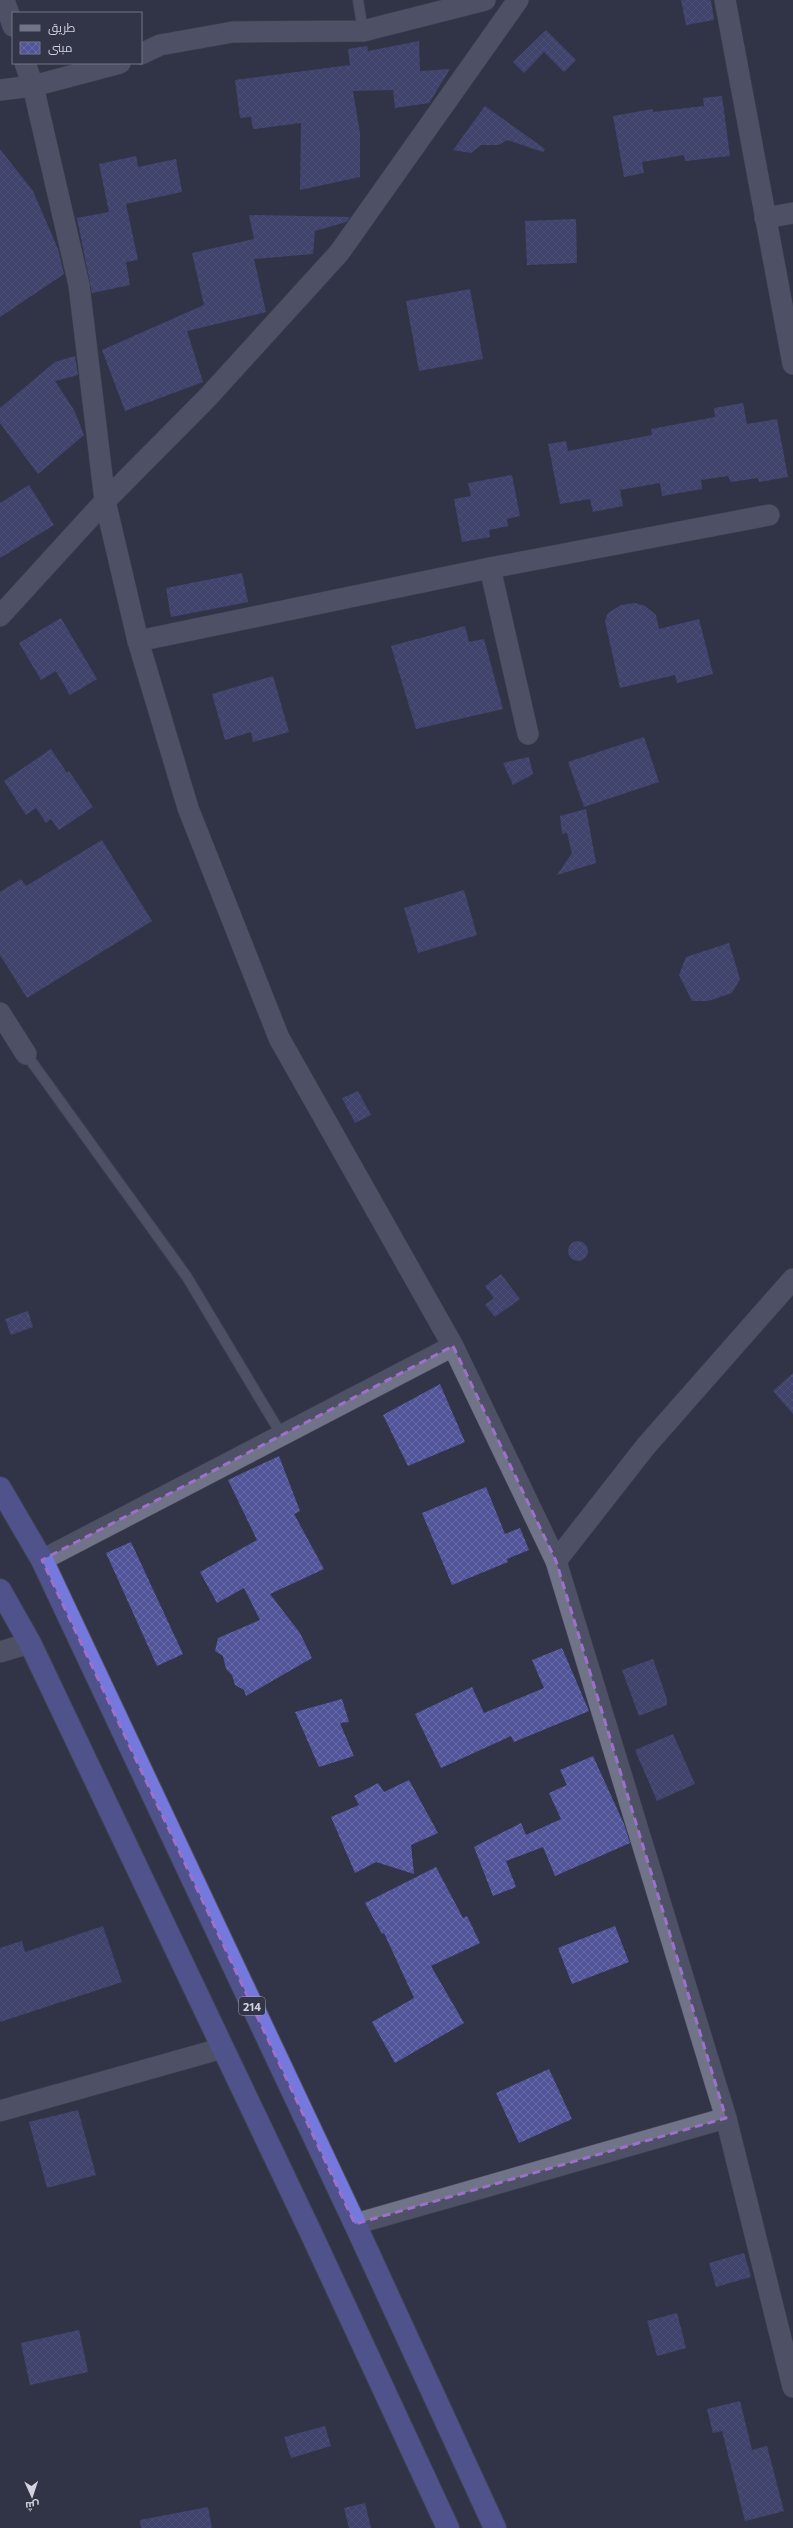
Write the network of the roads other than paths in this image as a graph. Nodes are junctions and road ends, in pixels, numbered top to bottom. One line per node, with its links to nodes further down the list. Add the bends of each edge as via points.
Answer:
1 (4, 0): 6 (street)
2 (358, 0): 7 (lane)
3 (485, 0): 7 (street)
4 (518, 0): 16 (street, via 339,253 208,397)
5 (725, 0): 14 (street)
6 (12, 23)
7 (363, 32): 8 (street, via 233,32 160,46)
8 (142, 54)
9 (25, 64): 11 (street)
10 (116, 64): 11 (street)
11 (33, 86): 12 (street); 16 (street, via 79,285)
12 (0, 90)
13 (793, 213): 14 (street)
14 (765, 218): 15 (street)
15 (793, 364)
16 (105, 501): 19 (street); 20 (street)
17 (769, 515): 18 (street)
18 (490, 568): 20 (street); 21 (street)
19 (0, 616)
20 (138, 641): 25 (street, via 188,808 279,1038)
21 (528, 734)
22 (0, 1013): 23 (street)
23 (26, 1054): 26 (lane, via 187,1277)
24 (793, 1279): 29 (street, via 646,1446)
25 (453, 1346): 26 (street); 29 (street)
26 (281, 1434): 28 (street)
27 (0, 1488): 28 (highway, 214)
28 (42, 1560): 36 (highway, 214)
29 (556, 1561): 35 (street)
30 (0, 1590): 31 (highway)
31 (30, 1643): 32 (street); 33 (highway)
32 (0, 1652)
33 (223, 2048): 34 (street); 38 (highway)
34 (0, 2111)
35 (726, 2118): 36 (street); 37 (street)
36 (355, 2224): 39 (highway, 214)
37 (793, 2387)
38 (448, 2528)
39 (495, 2528)

